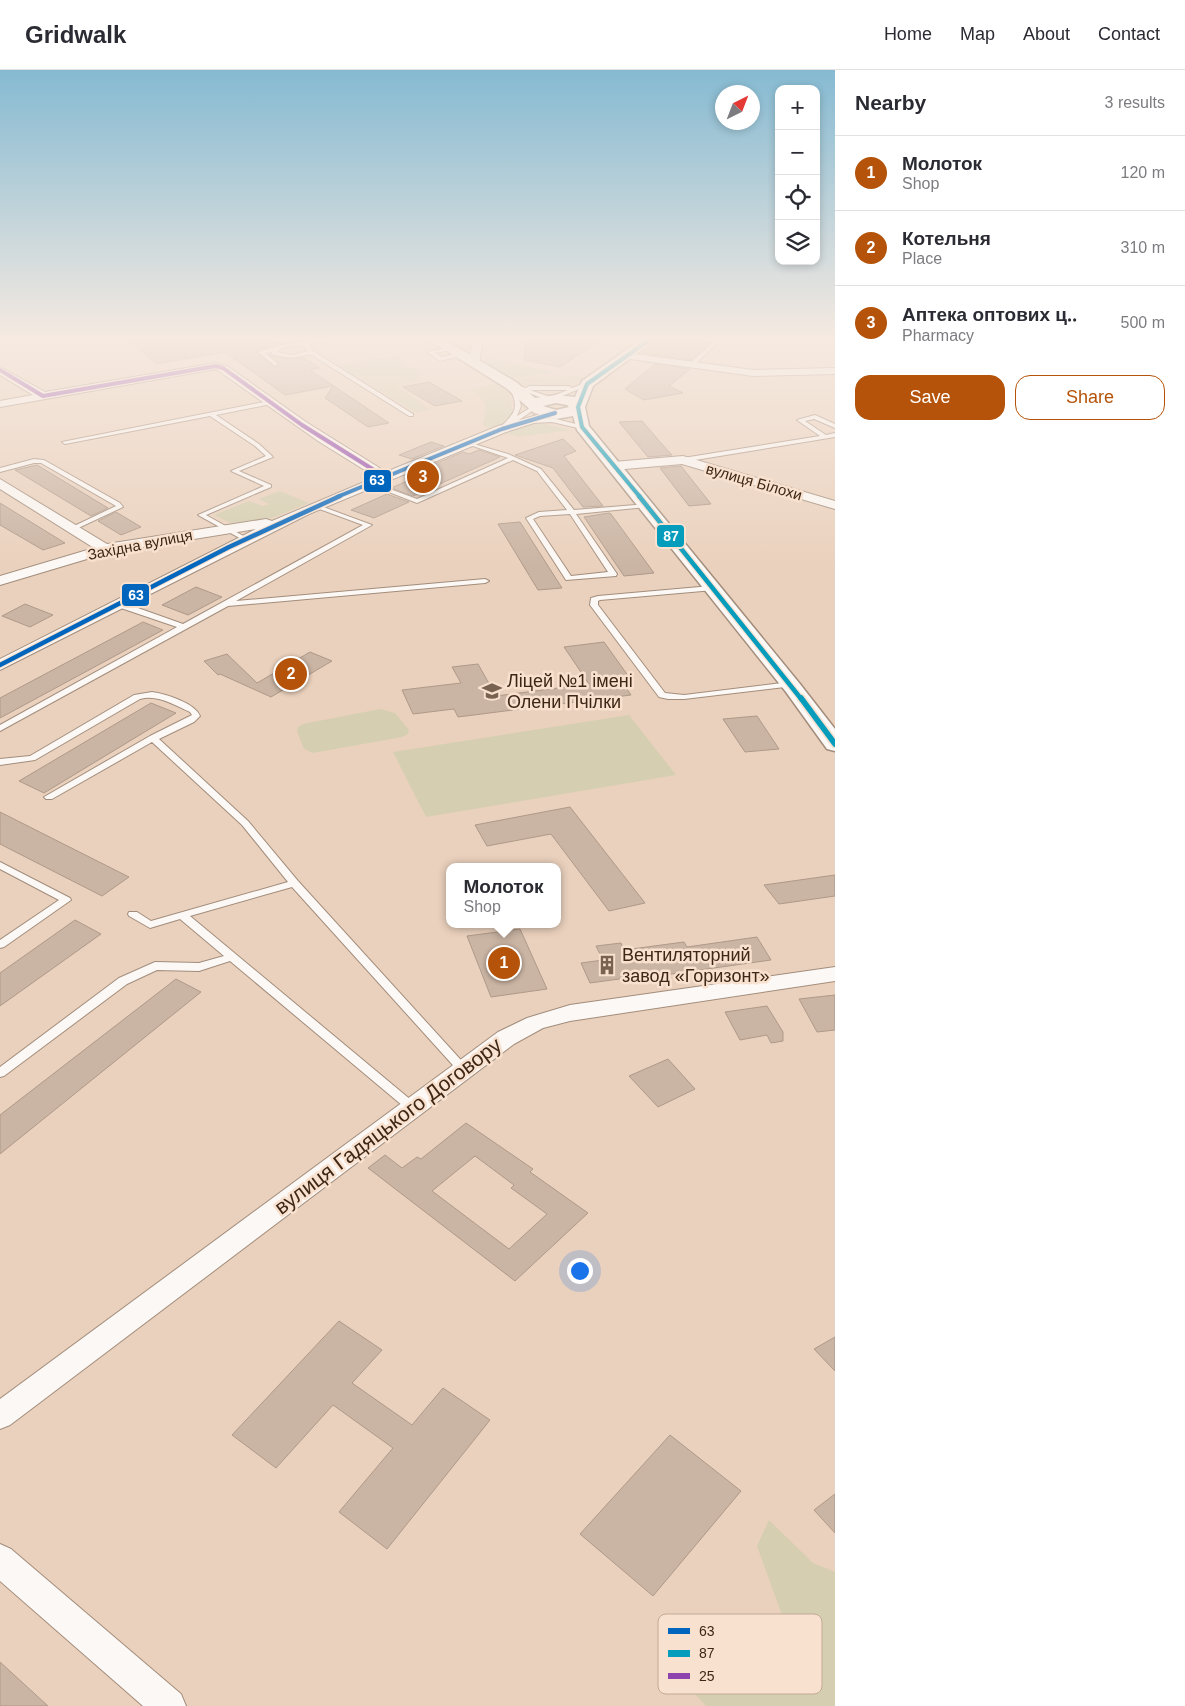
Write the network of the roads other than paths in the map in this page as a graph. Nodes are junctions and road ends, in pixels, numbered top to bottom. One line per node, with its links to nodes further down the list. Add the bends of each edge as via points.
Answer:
1 (215, 414): 8 (lane)
2 (286, 414): 21 (street)
3 (517, 414): 12 (lane)
4 (522, 414): 12 (lane)
5 (554, 414): 9 (street)
6 (555, 414): 11 (lane)
7 (579, 414): 11 (street)
8 (212, 415): 15 (lane); 29 (lane, via 226,427 262,447 270,457 234,471 269,486 201,515)
9 (528, 421): 11 (lane, via 552,420); 12 (street)
10 (835, 426): 14 (lane, via 815,417 800,420)
11 (582, 427): 19 (street)
12 (502, 428): 16 (street)
13 (835, 435): 14 (lane)
14 (824, 436): 18 (lane)
15 (65, 442)
16 (469, 442): 17 (lane); 21 (street)
17 (507, 456): 23 (lane, via 417,501); 27 (lane, via 539,470)
18 (683, 460): 19 (street, вулиця Білохи); 24 (street, вулиця Білохи)
19 (613, 466): 26 (street)
20 (0, 470): 30 (lane, via 34,460 42,461 120,507)
21 (385, 477): 23 (street)
22 (0, 483): 30 (street)
23 (369, 484): 25 (street)
24 (835, 505)
25 (316, 506): 28 (street); 37 (lane, via 369,525)
26 (651, 511): 27 (lane); 35 (street)
27 (572, 512): 27 (lane, via 577,520 613,574 569,578 529,518 538,514)
28 (283, 520): 29 (street, Західна вулиця); 31 (street)
29 (224, 529): 31 (lane); 32 (street, Західна вулиця)
30 (72, 530): 32 (street)
31 (245, 539): 36 (street)
32 (105, 549): 33 (street, Західна вулиця)
33 (0, 581)
34 (485, 581): 37 (lane)
35 (711, 588): 40 (street); 40 (lane, via 598,598 594,604 662,695 684,696)
36 (118, 604): 38 (lane); 39 (street)
37 (225, 604): 38 (lane)
38 (184, 627): 41 (lane)
39 (0, 665)
40 (790, 684): 43 (street)
41 (0, 728)
42 (153, 738): 44 (lane, via 191,720 196,716 194,711 162,696 145,694 32,758); 45 (lane); 47 (lane, via 245,823)
43 (835, 744)
44 (0, 762)
45 (49, 797)
46 (0, 865): 50 (lane, via 66,900)
47 (294, 883): 49 (lane); 53 (lane)
48 (133, 914): 49 (lane, via 150,924)
49 (182, 915): 51 (lane)
50 (0, 944)
51 (232, 957): 54 (lane, via 200,967 155,966 123,980); 55 (lane)
52 (835, 974): 53 (street, вулиця Гадяцького Договору, via 570,1013 535,1023 506,1038)
53 (464, 1070): 55 (street, вулиця Гадяцького Договору)
54 (0, 1073)
55 (413, 1108): 56 (street, вулиця Гадяцького Договору)
56 (0, 1416)
57 (0, 1560): 58 (street)
58 (169, 1706)

